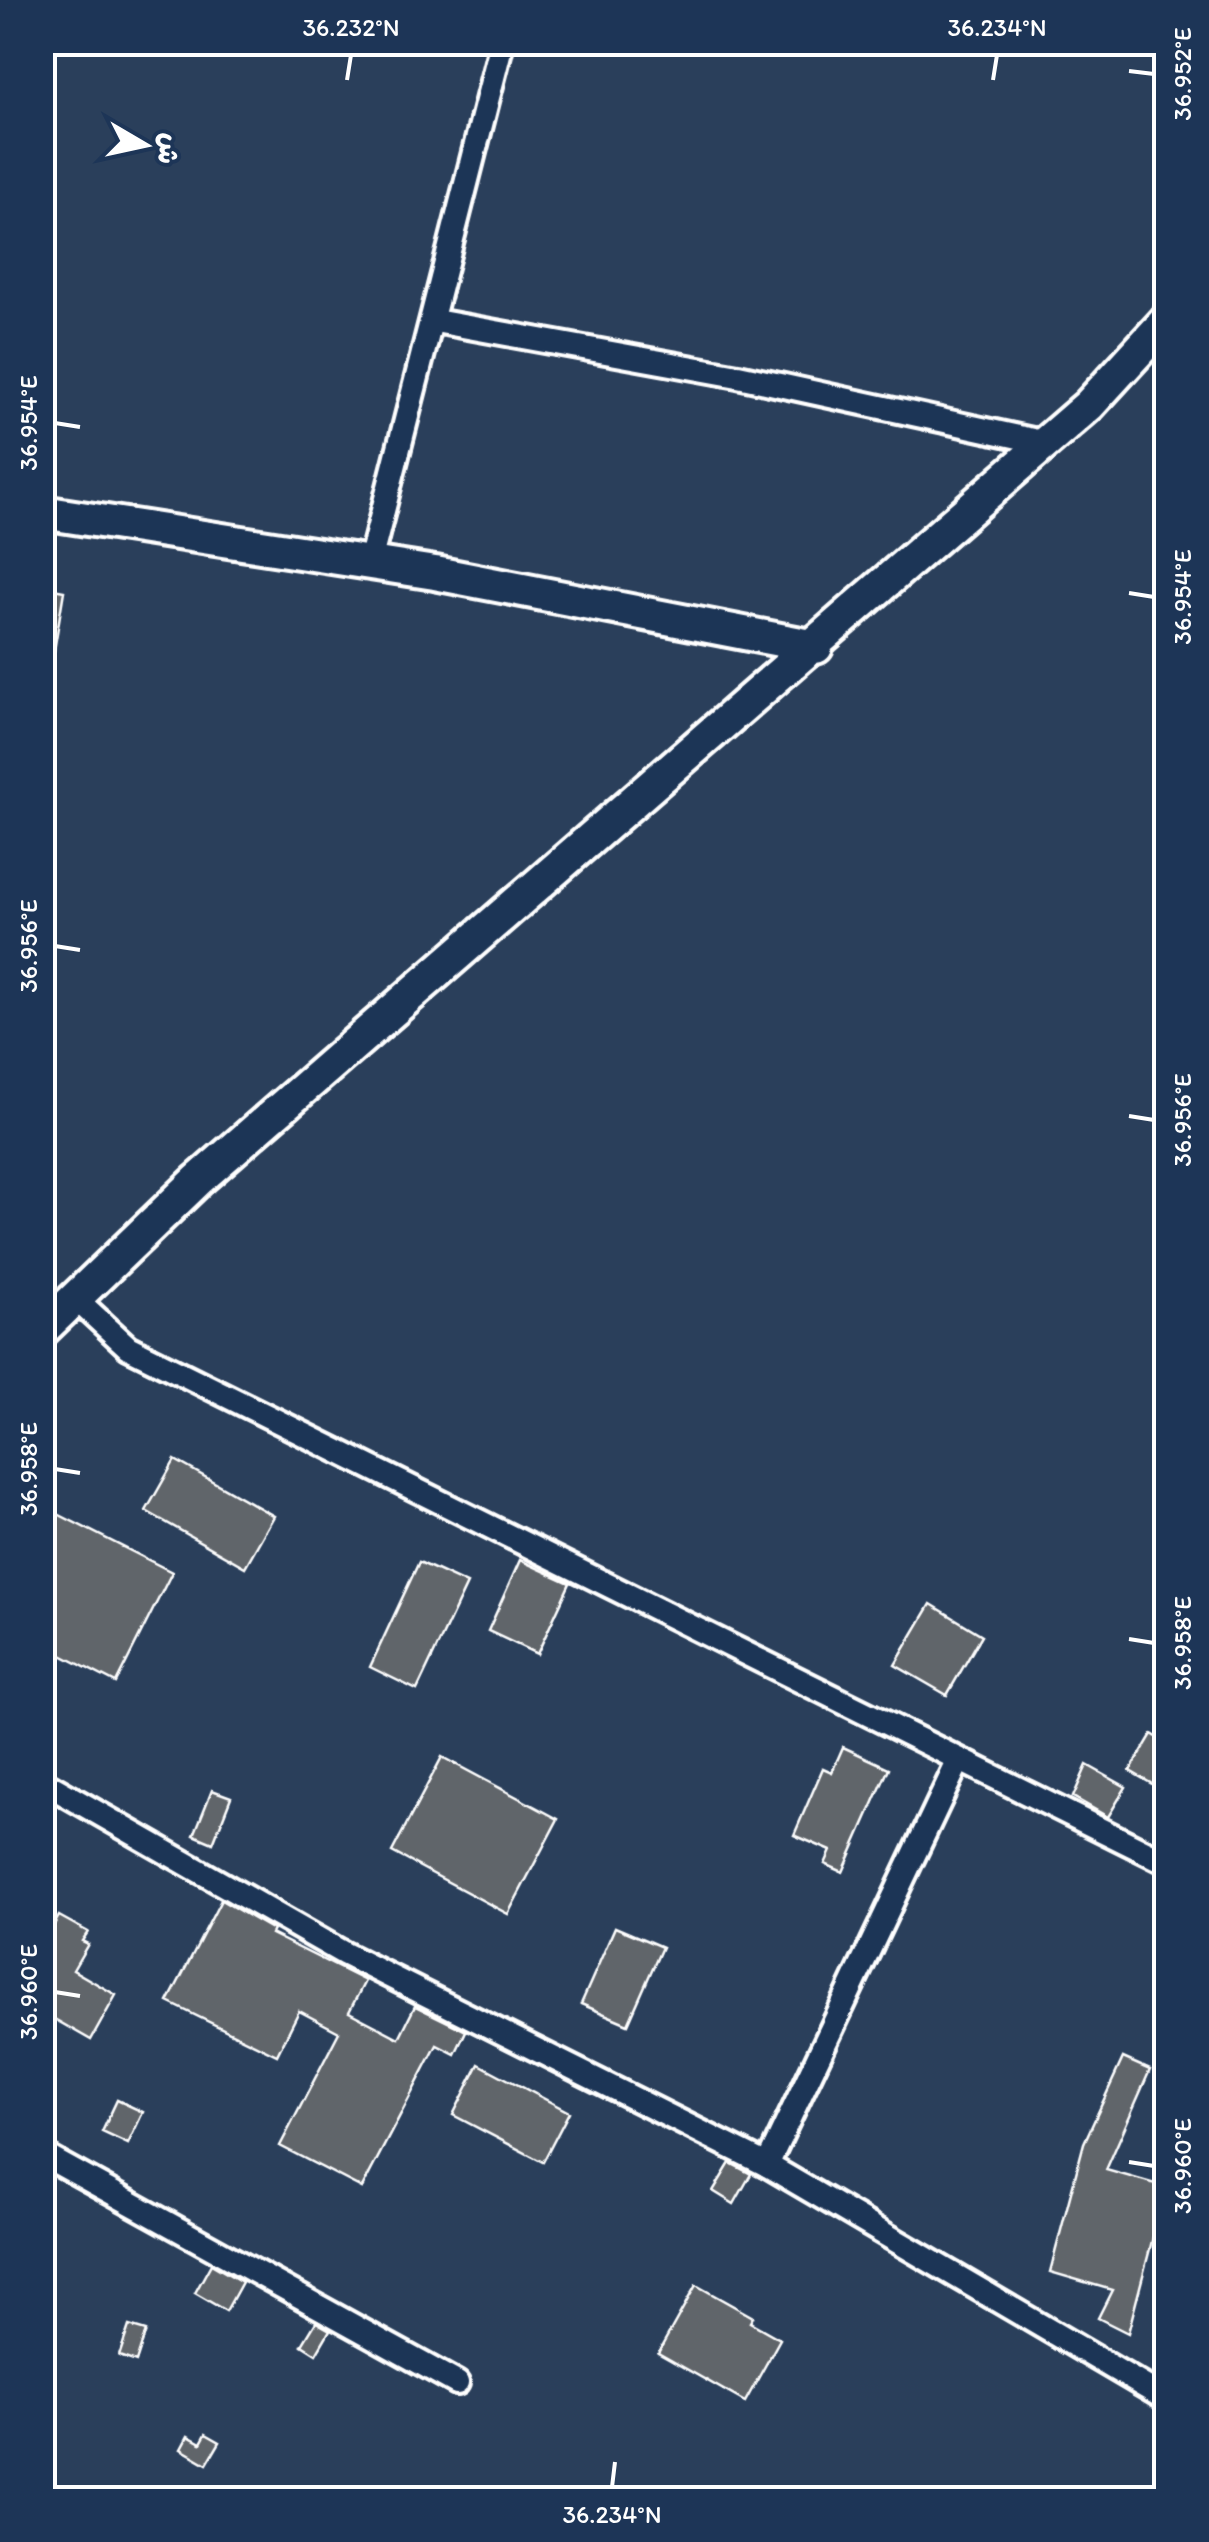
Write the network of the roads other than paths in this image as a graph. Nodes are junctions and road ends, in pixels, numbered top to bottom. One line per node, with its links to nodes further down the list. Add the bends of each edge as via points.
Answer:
1 (502, 42): 2 (street)
2 (435, 320): 4 (street); 6 (street)
3 (1166, 321): 4 (main road)
4 (1046, 443): 7 (main road)
5 (42, 512): 6 (main road)
6 (370, 562): 7 (main road)
7 (816, 647): 8 (main road, via 198,1180)
8 (75, 1298): 9 (main road); 10 (street, via 128,1346)
9 (42, 1330)
10 (959, 1760): 12 (street); 14 (street)
11 (42, 1781): 14 (street, via 345,1954)
12 (1166, 1862)
13 (42, 2154): 15 (street)
14 (767, 2165): 16 (street)
15 (457, 2382)
16 (1166, 2399)

